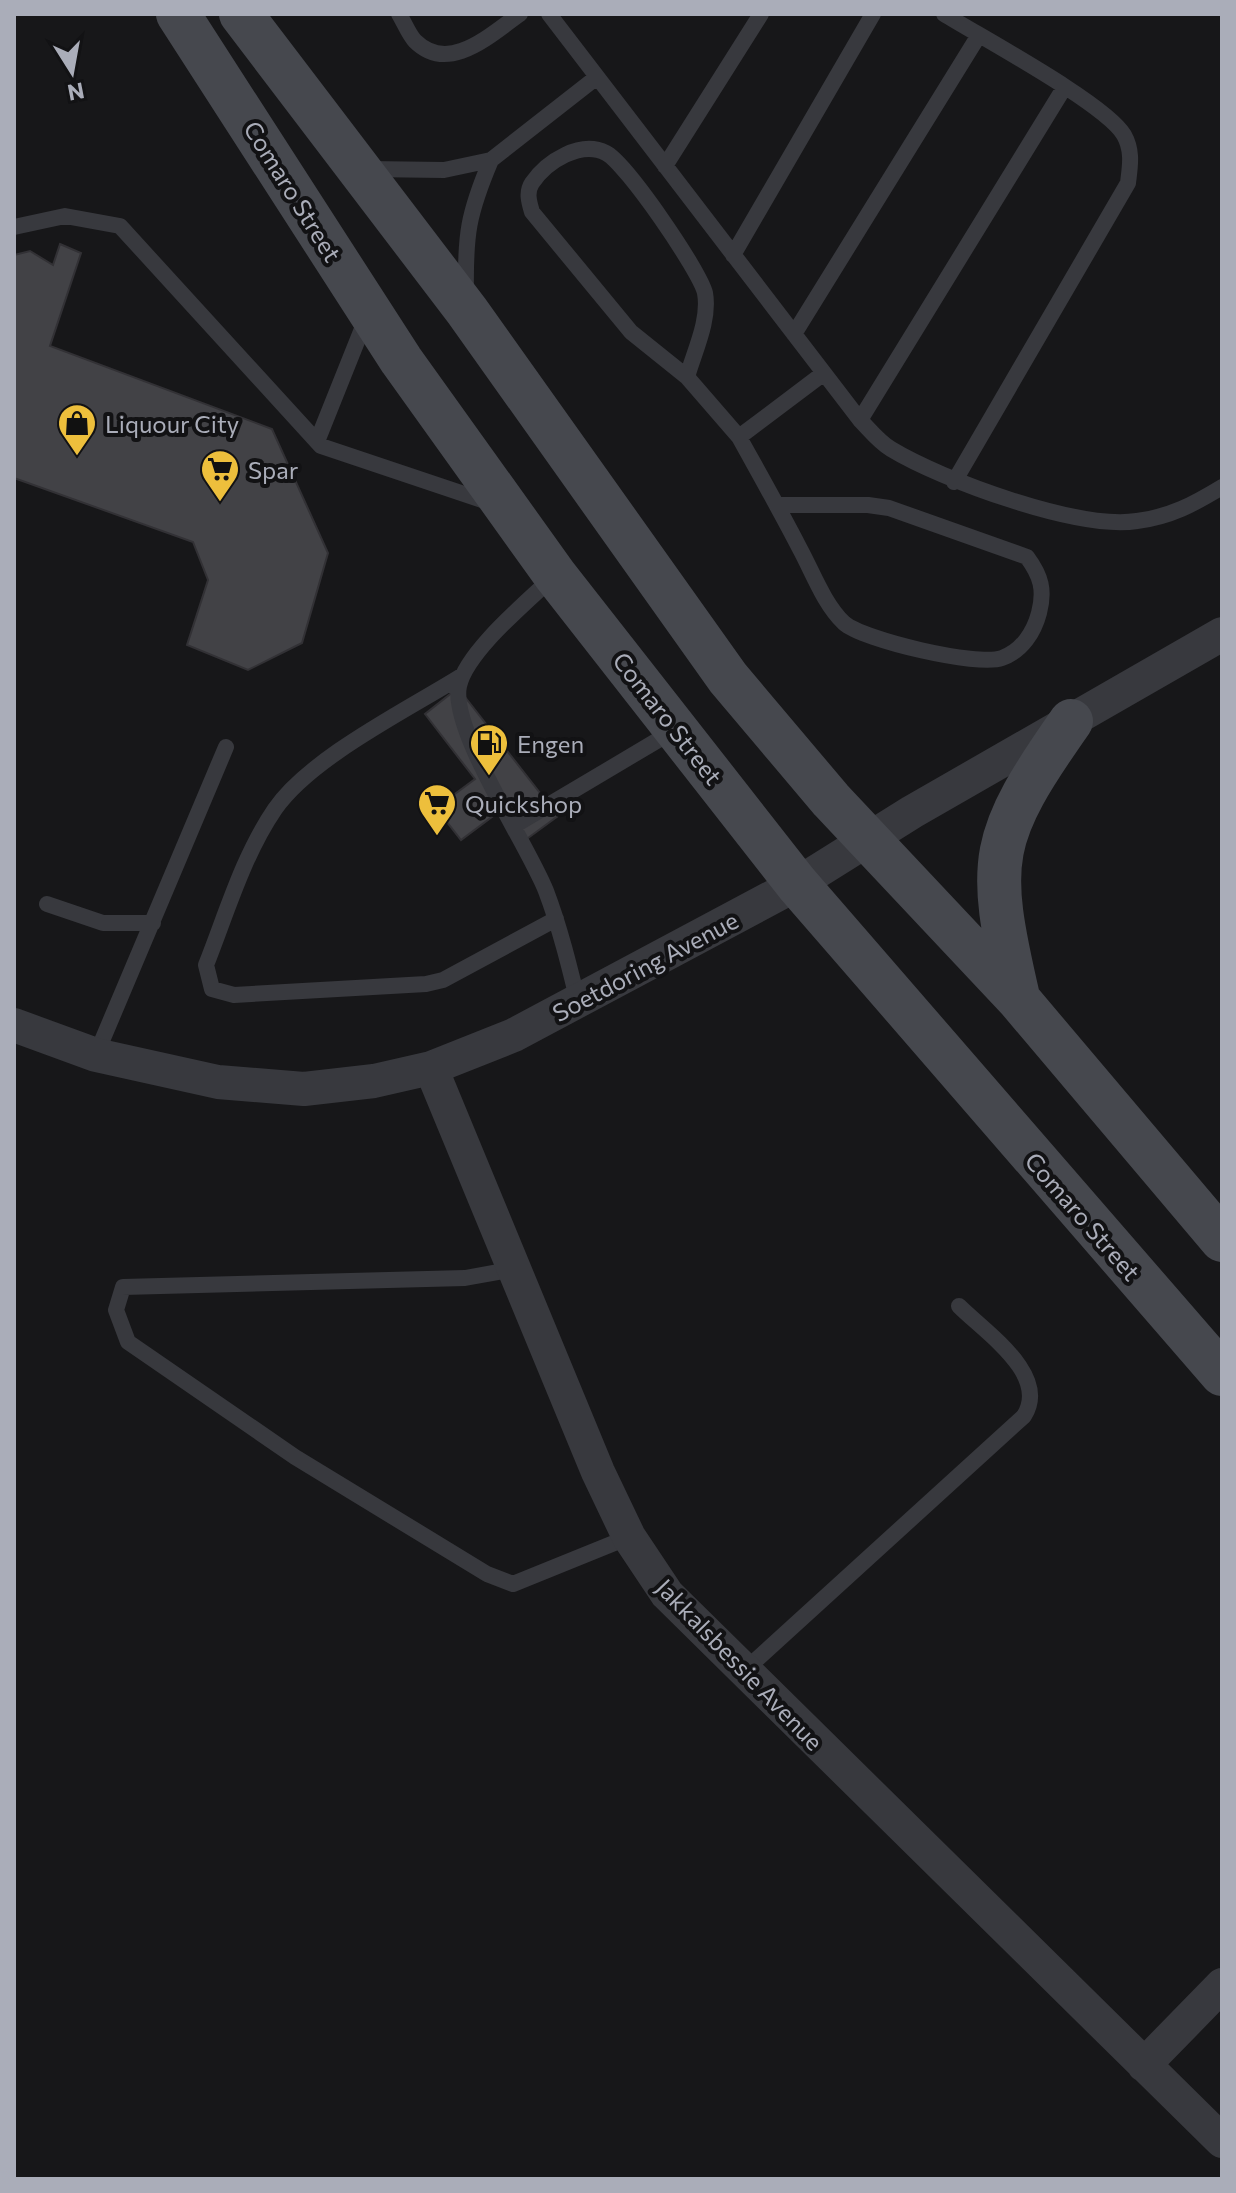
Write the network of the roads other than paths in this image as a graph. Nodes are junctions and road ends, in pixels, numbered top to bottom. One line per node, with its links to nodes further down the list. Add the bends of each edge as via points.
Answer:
1 (178, 14): 18 (street, Comaro Street)
2 (241, 14): 14 (street)
3 (399, 14): 4 (lane, via 416,42 439,54 466,52)
4 (520, 14)
5 (549, 14): 10 (lane)
6 (761, 14): 13 (lane)
7 (873, 14): 16 (lane)
8 (944, 14): 9 (lane)
9 (979, 35): 11 (lane); 19 (lane)
10 (597, 77): 12 (lane); 13 (lane)
11 (1064, 88): 22 (lane); 25 (lane, via 1100,110 1123,133 1132,156 1128,183)
12 (491, 160): 14 (lane, via 444,170); 17 (lane, via 465,237)
13 (665, 166): 16 (lane)
14 (362, 169): 17 (street)
15 (14, 227): 24 (lane, via 65,216 120,226)
16 (733, 255): 19 (lane)
17 (467, 311): 36 (street, via 728,678)
18 (369, 312): 24 (lane); 28 (street, Comaro Street)
19 (794, 334): 20 (lane)
20 (824, 373): 22 (lane); 23 (lane)
21 (687, 377): 21 (lane, via 631,332 532,212 532,183 568,152 590,148 608,154 657,213 699,278 705,313); 23 (lane)
22 (860, 420): 25 (lane, via 888,448)
23 (739, 437): 27 (lane)
24 (319, 442): 28 (lane)
25 (954, 482): 26 (lane, via 1094,522 1135,522 1180,512)
26 (1222, 487)
27 (777, 505): 27 (lane, via 889,508 1027,557 1044,595 1035,628 1001,659 976,660 862,634 844,622 826,597)
28 (503, 507): 29 (street, Comaro Street)
29 (555, 575): 31 (lane); 33 (street, Comaro Street)
30 (1222, 634): 32 (street, Soetdoring Avenue)
31 (463, 675): 35 (lane, via 458,708 466,737); 39 (lane, via 329,758 277,806 250,852 206,965 207,979 212,989 234,995 426,984 443,980)
32 (1071, 721): 36 (street, Soetdoring Avenue); 41 (street, via 1022,794 999,856 1000,915)
33 (675, 730): 35 (lane); 37 (street, Comaro Street)
34 (226, 747): 40 (lane)
35 (515, 825): 39 (lane)
36 (867, 839): 37 (street, Soetdoring Avenue); 41 (street)
37 (797, 884): 42 (street, Soetdoring Avenue); 49 (street, Comaro Street)
38 (47, 904): 40 (lane, via 103,923)
39 (556, 919): 42 (lane)
40 (153, 923): 44 (lane)
41 (1019, 1000): 46 (street)
42 (578, 1002): 45 (street, Soetdoring Avenue)
43 (14, 1025): 44 (street, Soetdoring Avenue)
44 (96, 1055): 45 (street, Soetdoring Avenue, via 218,1082 304,1089)
45 (431, 1068): 47 (street, Jakkalsbessie Avenue)
46 (1222, 1240)
47 (515, 1269): 50 (street, Jakkalsbessie Avenue); 50 (lane, via 465,1278 123,1287 116,1310 128,1342 295,1457 487,1574 513,1584)
48 (959, 1306): 51 (lane, via 1018,1365 1032,1386 1032,1403 1024,1416)
49 (1222, 1374)
50 (629, 1537): 51 (street, Jakkalsbessie Avenue, via 667,1594)
51 (742, 1672): 53 (street, Jakkalsbessie Avenue)
52 (1222, 1985): 53 (street)
53 (1144, 2065): 54 (street, Jakkalsbessie Avenue)
54 (1222, 2141)

